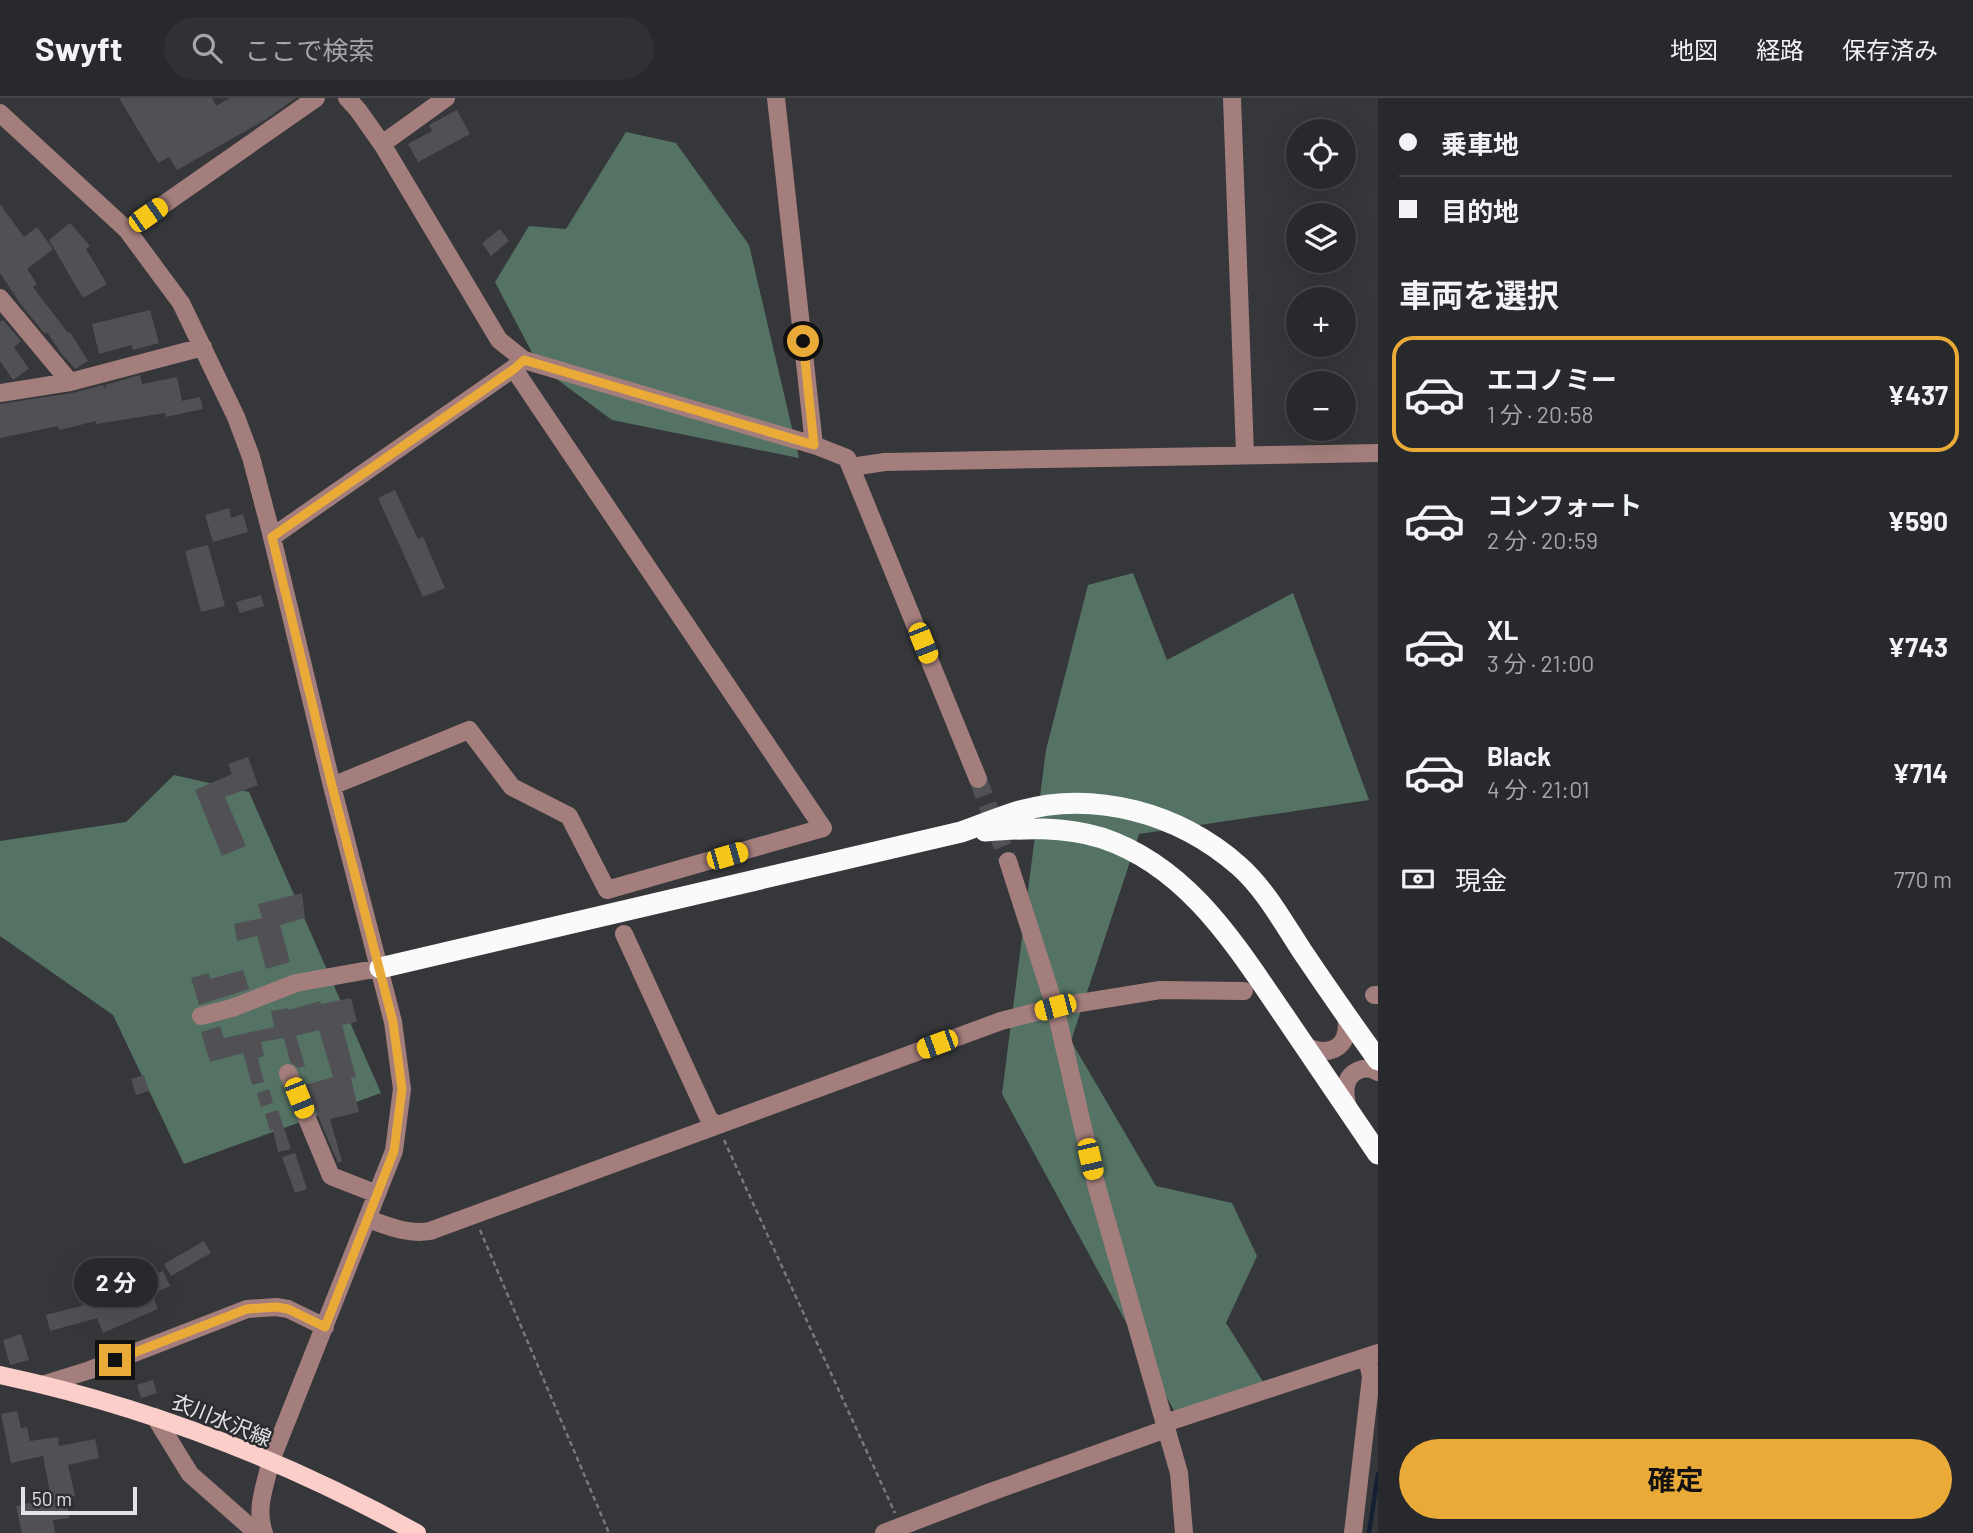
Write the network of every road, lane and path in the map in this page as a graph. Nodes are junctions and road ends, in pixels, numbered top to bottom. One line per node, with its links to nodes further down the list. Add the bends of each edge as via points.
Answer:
1 (316, 98): 8 (street)
2 (347, 98): 7 (street)
3 (446, 98): 7 (street)
4 (776, 98): 14 (street)
5 (1233, 98): 16 (street)
6 (0, 113): 8 (street)
7 (382, 144): 11 (street, via 499,340)
8 (127, 230): 10 (street, via 181,303)
9 (0, 298): 12 (street)
10 (203, 347): 12 (street); 18 (street, via 251,457)
11 (519, 365): 14 (street); 18 (street); 20 (street, via 823,828 607,890 569,816 512,787 469,730)
12 (70, 382): 13 (street)
13 (0, 393)
14 (814, 445): 17 (street, via 847,458)
15 (1378, 453): 16 (street)
16 (1245, 454): 17 (street, via 885,462)
17 (851, 467): 19 (street)
18 (272, 537): 20 (street)
19 (978, 779)
20 (332, 786): 24 (street)
21 (961, 832): 24 (highway); 27 (highway, via 1017,812 1096,803 1137,810 1169,823 1239,866 1265,895); 29 (highway, via 1060,829 1102,839 1170,875 1231,938)
22 (1008, 861): 26 (street)
23 (624, 934): 34 (street, via 709,1119)
24 (380, 968): 28 (street, via 296,983 232,1009); 36 (street, via 402,1089 394,1151)
25 (1244, 990): 26 (street, via 1160,990)
26 (1055, 1007): 34 (street, via 1001,1021); 44 (street, via 1096,1184)
27 (1346, 1015): 29 (street, via 1348,1030 1339,1046 1318,1052); 30 (highway)
28 (201, 1016)
29 (1304, 1046): 33 (highway)
30 (1378, 1060)
31 (1378, 1072): 33 (street, via 1362,1069 1352,1074 1345,1090)
32 (288, 1073): 36 (street, via 331,1176)
33 (1348, 1110): 35 (highway)
34 (717, 1125): 37 (street); 46 (path)
35 (1378, 1154)
36 (377, 1194): 38 (street)
37 (474, 1215): 38 (street, via 419,1233); 50 (path)
38 (368, 1219): 39 (street)
39 (325, 1327): 42 (street, via 288,1309 247,1309); 45 (street)
40 (1372, 1355): 44 (street); 53 (street)
41 (0, 1375): 42 (main road, 衣川水沢線)
42 (45, 1384): 43 (main road, 衣川水沢線)
43 (155, 1417): 45 (main road, 衣川水沢線); 47 (street, via 190,1474)
44 (1165, 1426): 46 (street); 52 (street, via 1179,1473)
45 (270, 1463): 48 (street, via 259,1511); 49 (main road, 衣川水沢線, via 327,1486)
46 (902, 1526): 51 (street)
47 (257, 1533)
48 (264, 1533)
49 (417, 1533)
50 (609, 1533)
51 (884, 1533)
52 (1184, 1533)
53 (1353, 1533)

